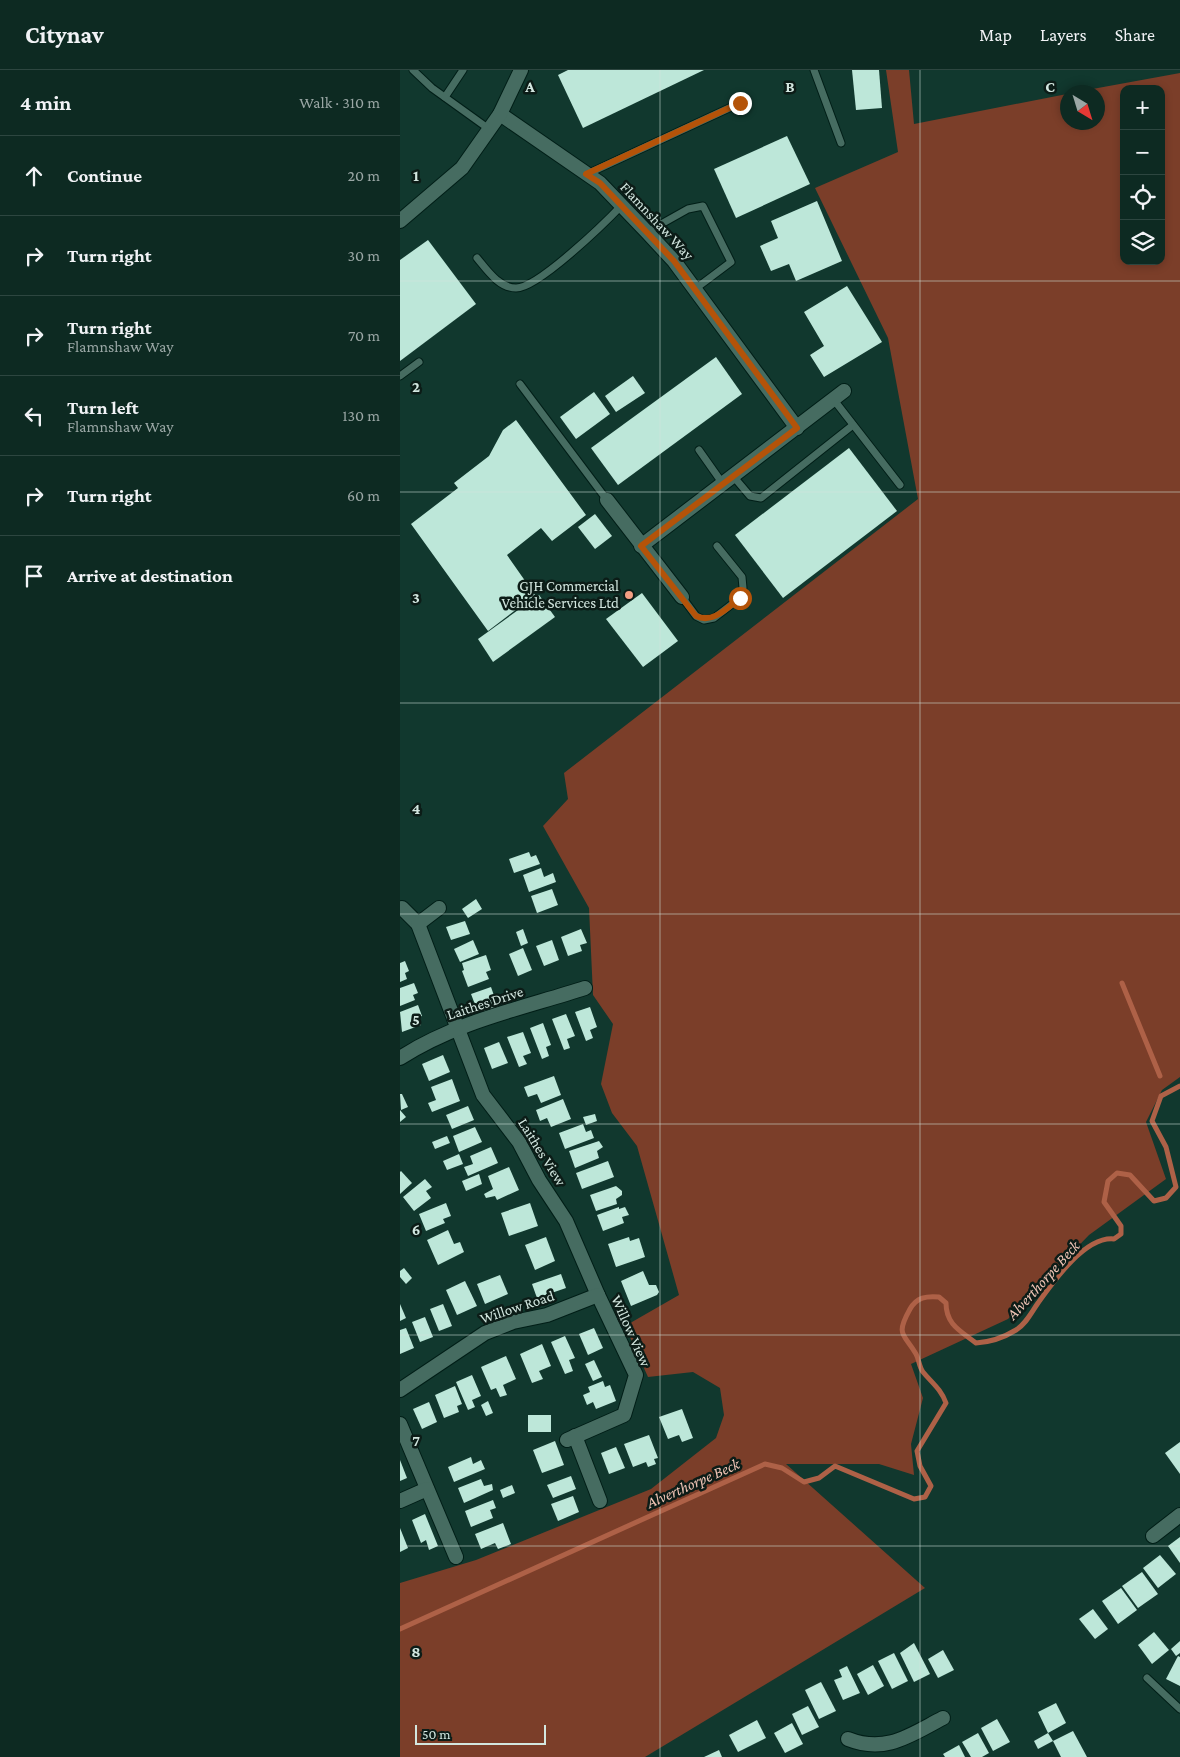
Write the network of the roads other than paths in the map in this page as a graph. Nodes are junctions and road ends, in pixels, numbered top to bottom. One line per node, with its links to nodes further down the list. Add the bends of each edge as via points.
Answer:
1 (413, 70): 5 (lane)
2 (463, 70): 5 (lane)
3 (521, 70): 7 (street)
4 (814, 70): 9 (lane)
5 (445, 97): 8 (lane)
6 (740, 103): 10 (lane)
7 (500, 114): 8 (street); 10 (street, Flamnshaw Way)
8 (490, 130): 12 (street, via 462,168)
9 (841, 143)
10 (586, 174): 11 (street, Flamnshaw Way)
11 (622, 205): 13 (street, Flamnshaw Way); 14 (lane, via 599,230 531,284 517,288 508,286 497,280)
12 (400, 221)
13 (647, 232): 15 (street, Flamnshaw Way); 15 (lane, via 688,209 703,206 731,262)
14 (477, 258)
15 (695, 289): 21 (street, Flamnshaw Way)
16 (419, 362): 17 (lane)
17 (400, 376)
18 (520, 384): 25 (lane)
19 (839, 396): 20 (lane); 21 (street)
20 (854, 425): 23 (lane, via 761,498 750,496); 24 (lane)
21 (797, 428): 23 (street)
22 (699, 450): 23 (lane)
23 (728, 480): 26 (street)
24 (900, 485)
25 (607, 500): 26 (street)
26 (641, 546): 28 (street)
27 (717, 546): 28 (lane, via 742,577 740,598 714,618 704,620 696,616)
28 (682, 597)
29 (402, 908): 31 (street)
30 (439, 908): 31 (street)
31 (418, 924): 33 (street, Laithes View)
32 (585, 988): 33 (street, Laithes Drive)
33 (457, 1028): 34 (street, Laithes Drive); 35 (street, Laithes View, via 484,1095 519,1142 566,1221)
34 (400, 1058)
35 (598, 1294): 36 (street, Willow Road, via 547,1315 513,1322 485,1333); 40 (street, Willow View, via 636,1375 624,1415 571,1438)
36 (400, 1390)
37 (400, 1424): 38 (street)
38 (427, 1489): 39 (street); 43 (street)
39 (400, 1501)
40 (600, 1501)
41 (1180, 1515): 42 (street)
42 (1153, 1536)
43 (456, 1557)
44 (1147, 1678): 45 (lane)
45 (1180, 1709)
46 (943, 1718): 48 (street)
47 (848, 1739): 48 (street)
48 (878, 1751)

